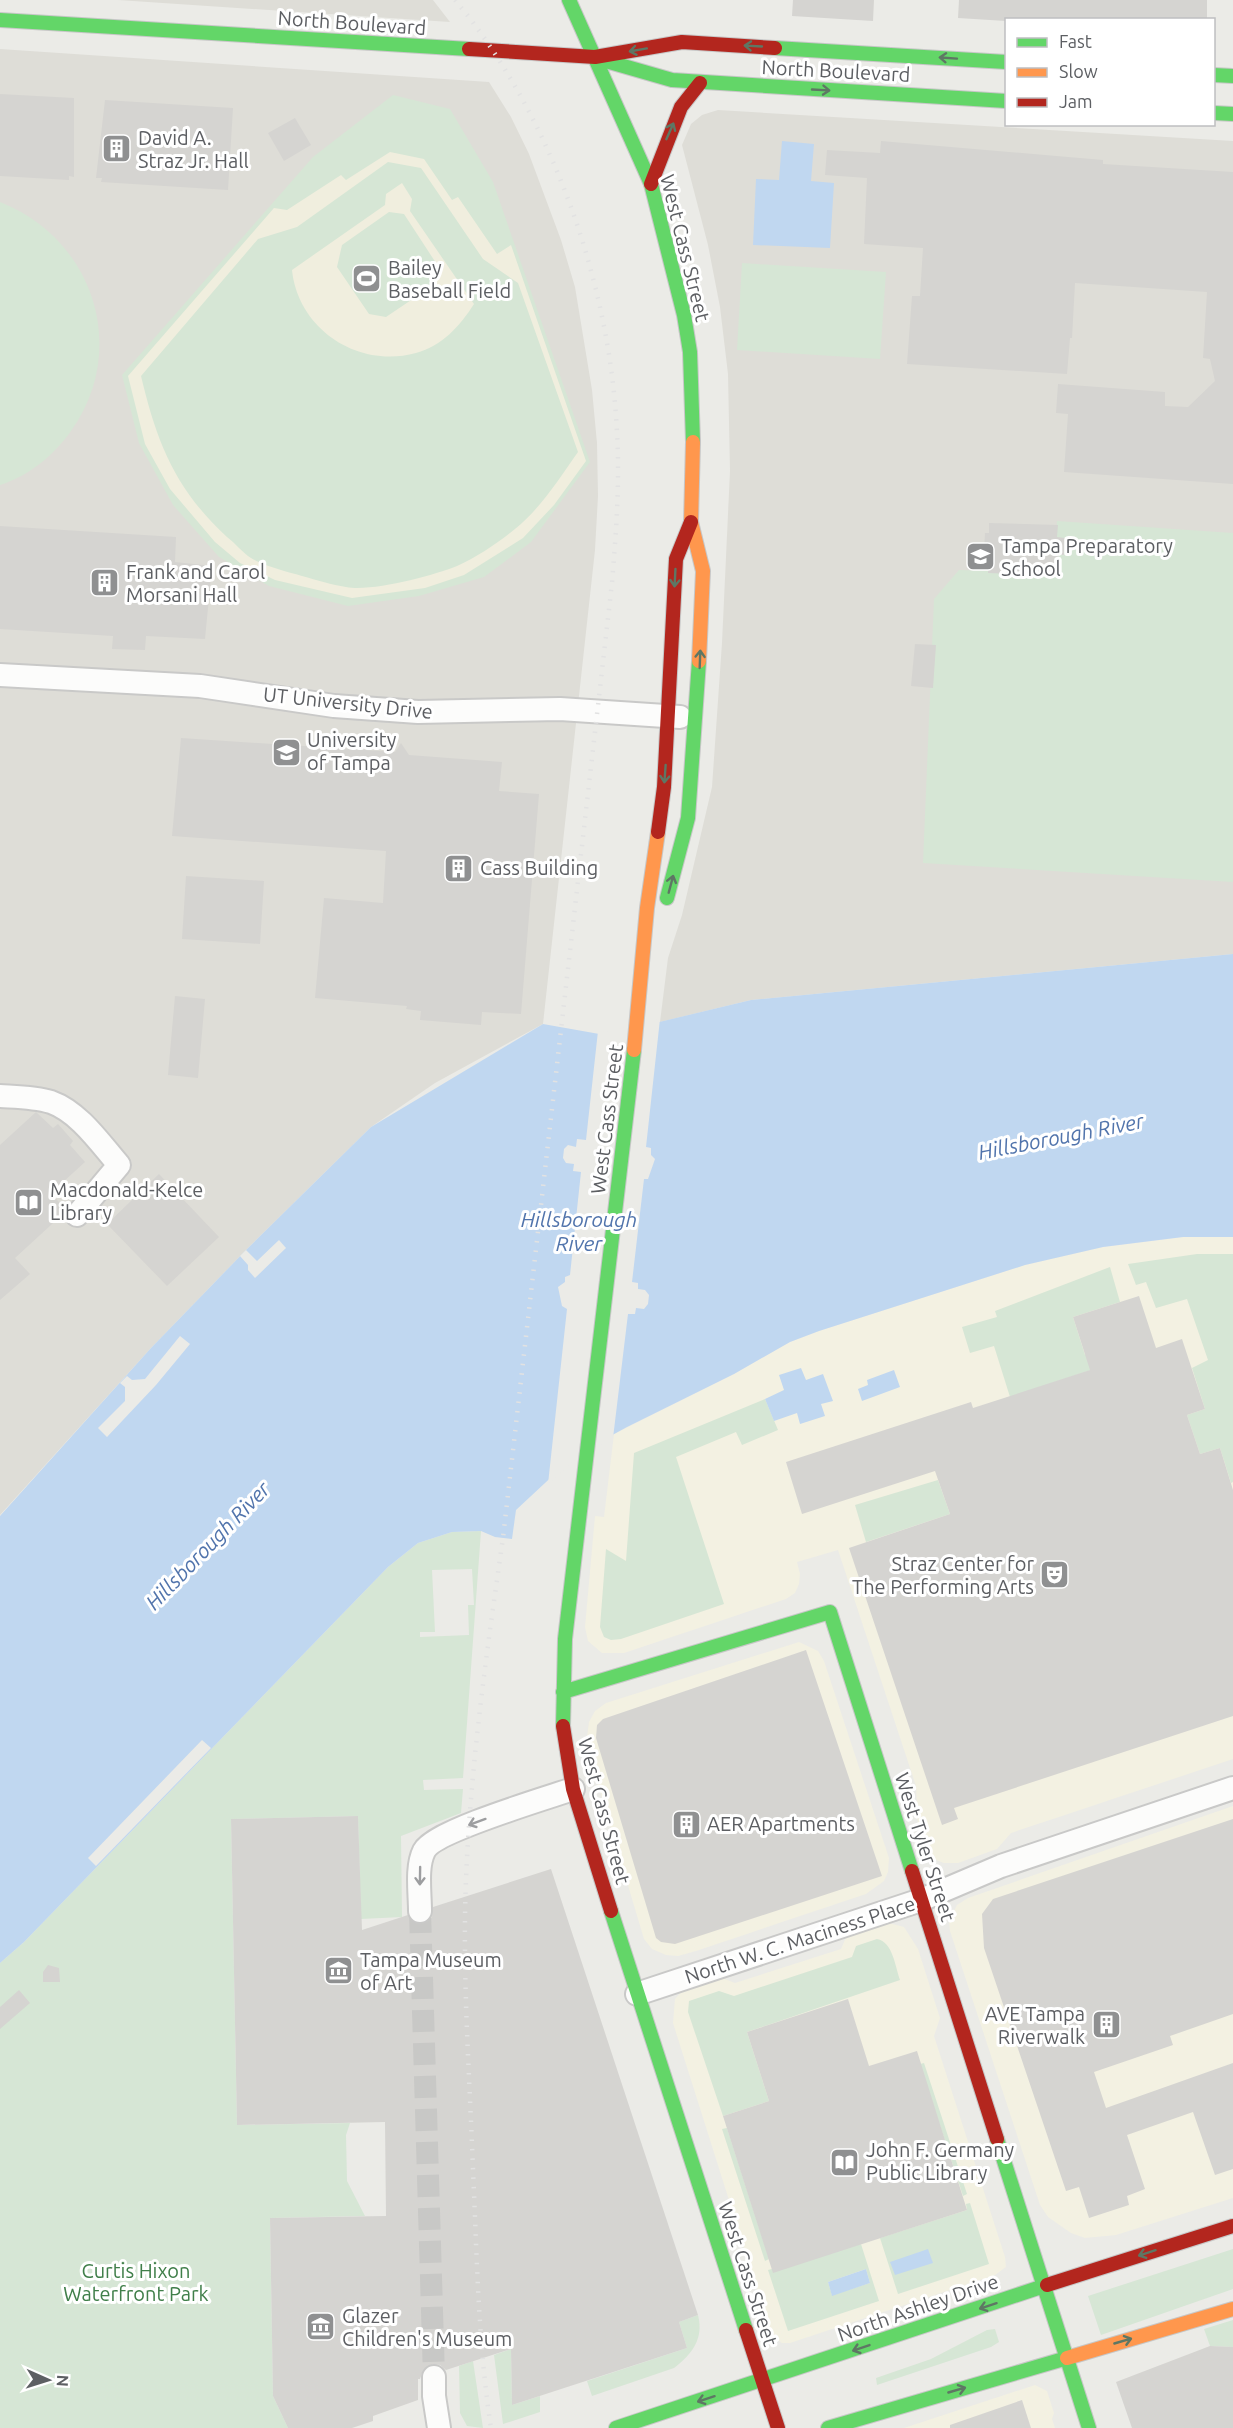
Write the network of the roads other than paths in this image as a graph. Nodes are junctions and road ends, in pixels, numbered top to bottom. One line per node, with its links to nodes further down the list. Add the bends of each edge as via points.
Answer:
1 (569, 0): 3 (main road, West Cass Street)
2 (0, 20): 3 (main road, North Boulevard)
3 (595, 57): 4 (main road, North Boulevard, one-way to 3, via 682,42); 5 (main road, North Boulevard, via 672,80); 9 (main road, West Cass Street)
4 (1005, 62)
5 (699, 83): 6 (main road, North Boulevard, one-way to 6); 9 (main road, one-way to 5, via 681,107)
6 (1005, 101)
7 (1215, 113): 8 (main road)
8 (1233, 114)
9 (651, 184): 10 (main road, West Cass Street, via 690,352)
10 (691, 522): 12 (main road, West Cass Street, one-way to 12, via 676,559); 13 (main road, West Cass Street, one-way to 10, via 703,571)
11 (0, 675): 12 (street, UT University Drive, via 200,686 334,706 418,712 560,709)
12 (669, 716): 13 (street, UT University Drive); 14 (main road, West Cass Street, one-way to 14)
13 (697, 718): 14 (main road, West Cass Street, one-way to 13, via 688,818)
14 (640, 1002): 17 (main road, West Cass Street, via 565,1639)
15 (0, 1096): 16 (street, via 40,1100 61,1107 119,1165)
16 (77, 1215)
17 (563, 1692): 19 (main road, West Cass Street, via 563,1732); 20 (main road, West Tyler Street, via 830,1612)
18 (1233, 1788): 20 (street, North W. C. Maciness Place, via 1001,1866)
19 (573, 1789): 21 (street, one-way to 21, via 429,1843 421,1862); 22 (main road, West Cass Street)
20 (921, 1900): 22 (street, North W. C. Maciness Place); 24 (main road, West Tyler Street)
21 (420, 1911)
22 (637, 1994): 28 (main road, West Cass Street)
23 (1233, 2226): 24 (main road, North Ashley Drive, one-way to 24)
24 (1043, 2286): 26 (main road, West Tyler Street); 28 (main road, North Ashley Drive, one-way to 28)
25 (1233, 2309): 26 (main road, one-way to 25)
26 (1067, 2358): 32 (main road, one-way to 26); 33 (main road, West Tyler Street)
27 (434, 2377): 29 (street)
28 (762, 2381): 30 (main road, North Ashley Drive, one-way to 30); 31 (main road, West Cass Street)
29 (439, 2428)
30 (616, 2428)
31 (778, 2428)
32 (828, 2428)
33 (1089, 2428)

